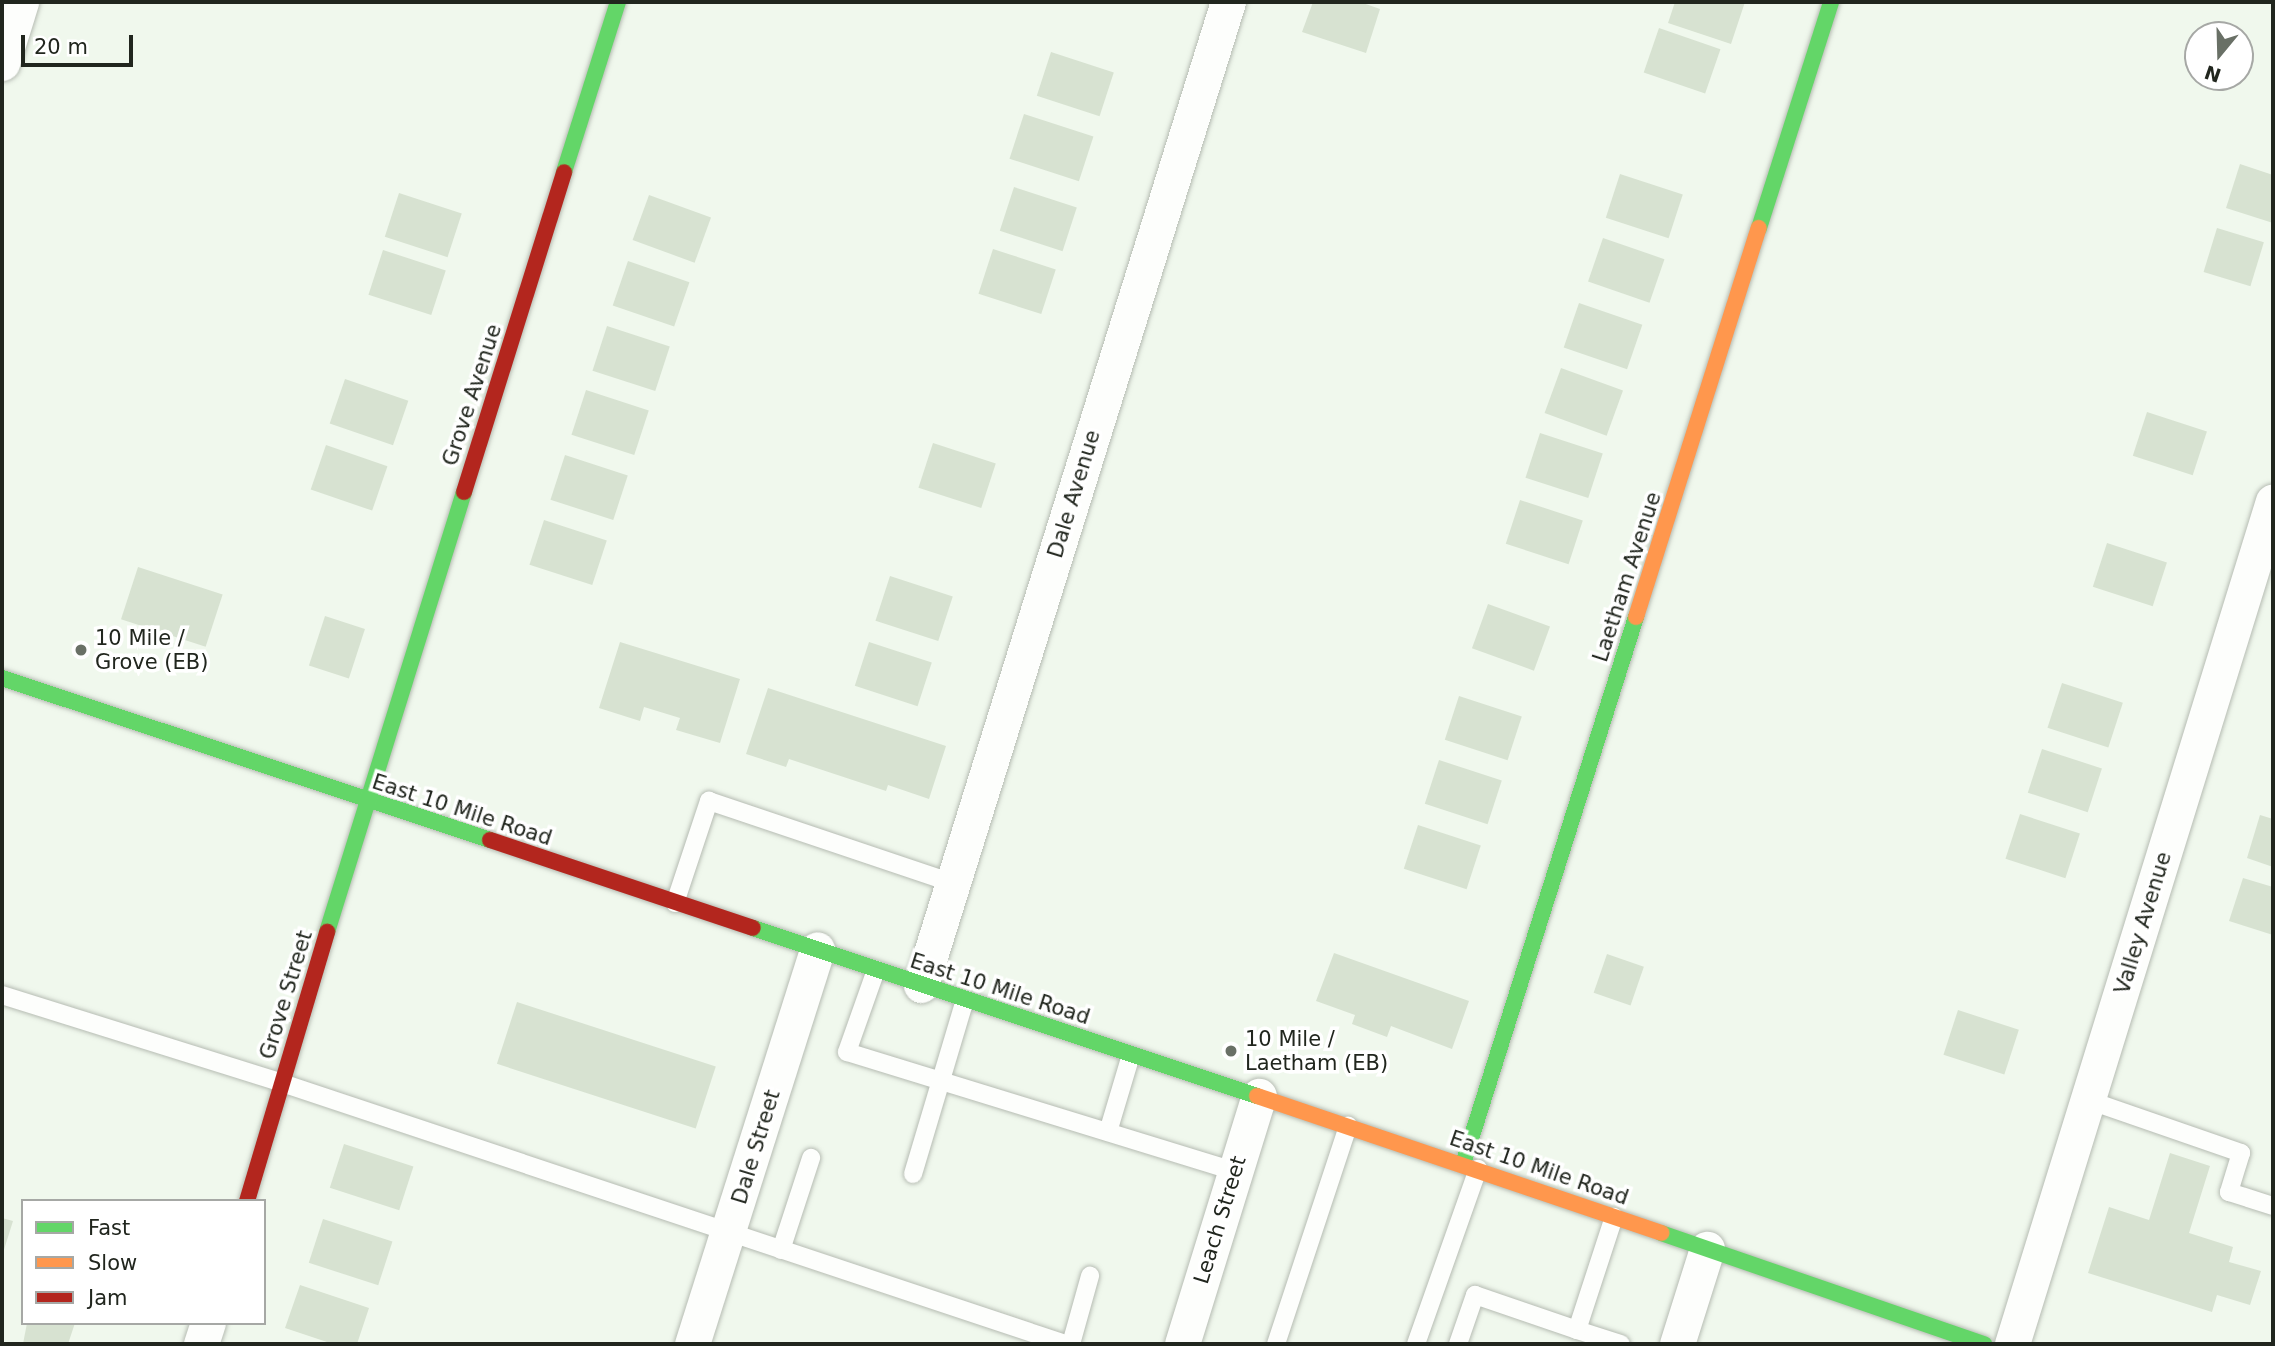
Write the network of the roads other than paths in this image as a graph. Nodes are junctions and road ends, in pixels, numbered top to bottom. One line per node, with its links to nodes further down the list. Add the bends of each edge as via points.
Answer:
1 (21, 2): 5 (street)
2 (618, 2): 8 (street, Grove Avenue)
3 (1228, 2): 9 (street, Dale Avenue)
4 (1831, 2): 24 (street, Laetham Avenue)
5 (2, 63)
6 (2273, 501): 20 (street, Valley Avenue)
7 (2, 678): 8 (street, East 10 Mile Road)
8 (366, 801): 10 (street, East 10 Mile Road); 18 (street, Grove Street)
9 (953, 883): 10 (lane, via 709,801); 13 (street, Dale Avenue)
10 (675, 903): 11 (street, East 10 Mile Road)
11 (817, 949): 12 (street, East 10 Mile Road); 30 (street, Dale Street)
12 (876, 970): 13 (street, East 10 Mile Road); 17 (lane, via 847,1052)
13 (921, 985): 15 (street, East 10 Mile Road)
14 (2, 995): 18 (lane)
15 (965, 1000): 16 (street, East 10 Mile Road); 17 (lane)
16 (1131, 1055): 19 (street, East 10 Mile Road); 22 (lane)
17 (942, 1082): 22 (lane); 26 (lane)
18 (282, 1083): 27 (street, Grove Street); 30 (lane)
19 (1259, 1096): 21 (street, East 10 Mile Road); 25 (street, Leach Street)
20 (2088, 1100): 28 (lane, via 2241,1153 2229,1192); 49 (street, Valley Avenue)
21 (1349, 1126): 24 (street, East 10 Mile Road); 42 (lane)
22 (1108, 1132): 25 (lane)
23 (811, 1158): 32 (lane)
24 (1471, 1167): 29 (street, East 10 Mile Road); 43 (lane)
25 (1235, 1171): 41 (street, Leach Street)
26 (913, 1174)
27 (248, 1199)
28 (2273, 1206)
29 (1614, 1217): 31 (street, East 10 Mile Road); 36 (lane)
30 (729, 1233): 32 (lane); 38 (street, Dale Street)
31 (1707, 1249): 34 (street, East 10 Mile Road); 46 (street)
32 (781, 1250): 39 (lane)
33 (1090, 1276): 40 (lane)
34 (1923, 1323): 47 (lane); 48 (street, East 10 Mile Road)
35 (207, 1325): 37 (street)
36 (1577, 1330): 44 (lane, via 1475,1295); 45 (lane)
37 (201, 1344)
38 (692, 1344)
39 (1065, 1344)
40 (1071, 1344)
41 (1182, 1344)
42 (1276, 1344)
43 (1416, 1344)
44 (1458, 1344)
45 (1621, 1344)
46 (1677, 1344)
47 (1916, 1344)
48 (1984, 1344)
49 (2012, 1344)

